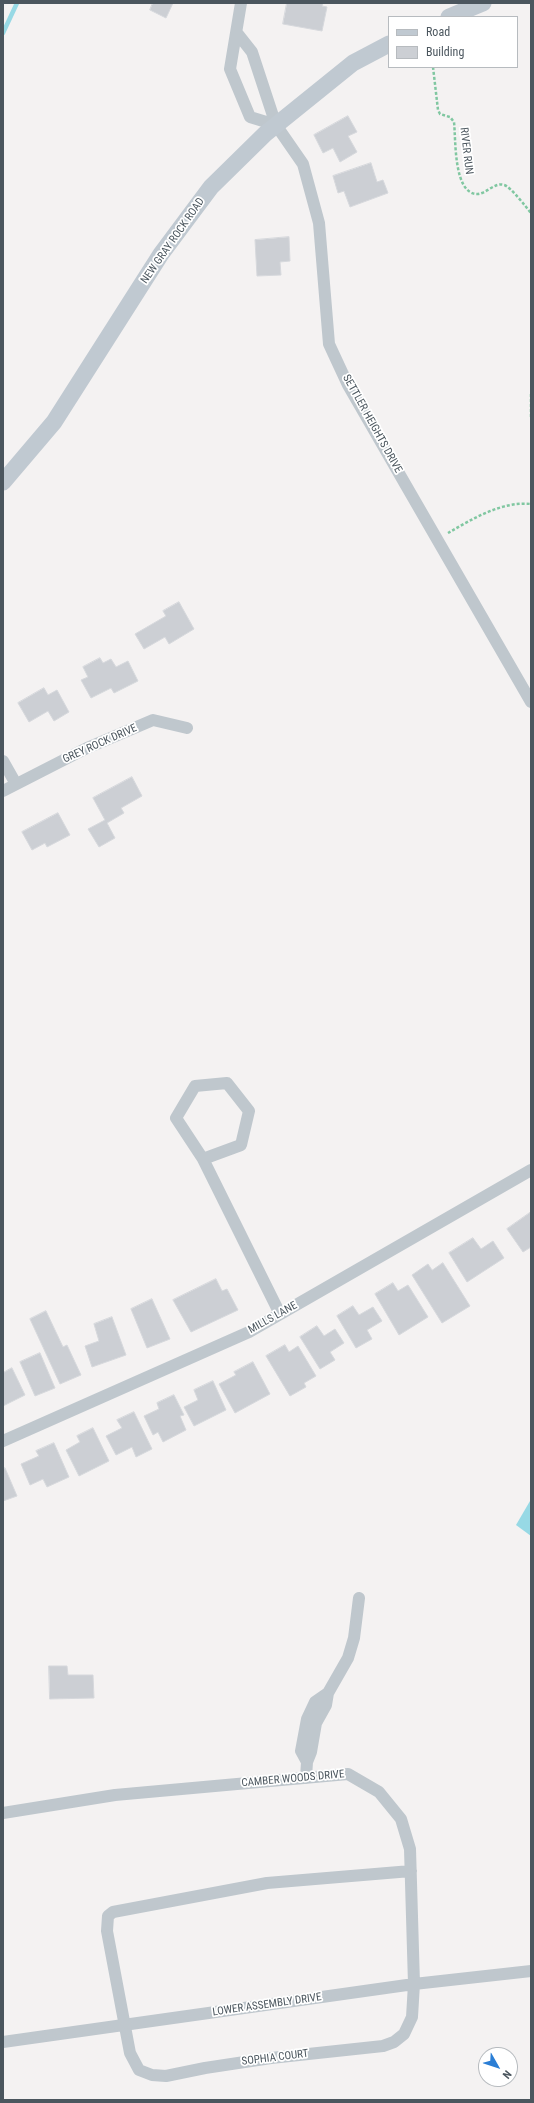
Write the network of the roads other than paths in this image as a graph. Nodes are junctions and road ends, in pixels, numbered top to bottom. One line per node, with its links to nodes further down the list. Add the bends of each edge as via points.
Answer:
1 (241, 3): 4 (street)
2 (483, 3): 3 (street)
3 (451, 16)
4 (237, 33): 6 (street, SETTLER HEIGHTS DRIVE, via 252,52); 6 (street, via 230,69 250,118)
5 (388, 45): 6 (street, NEW GRAY ROCK ROAD, via 353,63)
6 (276, 125): 7 (street, NEW GRAY ROCK ROAD, via 211,187 161,254 54,422); 8 (street, SETTLER HEIGHTS DRIVE, via 303,164 319,224 329,344 348,385)
7 (3, 482)
8 (531, 702)
9 (187, 728): 11 (street, GREY ROCK DRIVE, via 153,720 86,748)
10 (3, 761): 11 (street)
11 (16, 784): 12 (street, GREY ROCK DRIVE)
12 (3, 791)
13 (203, 1159): 13 (street, via 240,1145 249,1111 227,1083 195,1086 176,1118); 15 (street)
14 (531, 1170): 15 (street, MILLS LANE)
15 (280, 1314): 16 (street, MILLS LANE, via 249,1332)
16 (3, 1441)
17 (360, 1598): 18 (street, via 348,1658 328,1693 326,1705 312,1721 311,1752 306,1762)
18 (306, 1778): 19 (street, CAMBER WOODS DRIVE, via 115,1795); 20 (street, CAMBER WOODS DRIVE, via 348,1774 379,1792 401,1819 410,1849)
19 (3, 1813)
20 (410, 1871): 22 (street, CAMBER WOODS DRIVE); 23 (street, SOPHIA COURT, via 267,1883 113,1912 108,1916 107,1931)
21 (531, 1971): 22 (street, LOWER ASSEMBLY DRIVE)
22 (414, 1984): 23 (street, LOWER ASSEMBLY DRIVE); 23 (street, SOPHIA COURT, via 410,2024 400,2039 383,2046 271,2058 158,2076 144,2073 132,2060)
23 (126, 2026): 24 (street, LOWER ASSEMBLY DRIVE)
24 (3, 2042)

